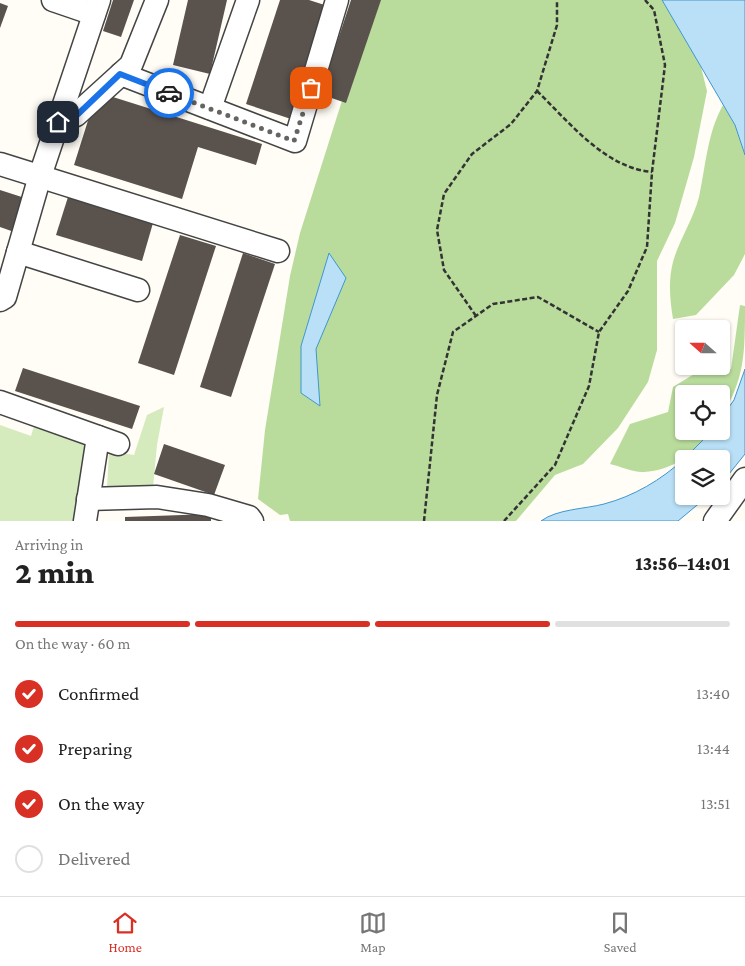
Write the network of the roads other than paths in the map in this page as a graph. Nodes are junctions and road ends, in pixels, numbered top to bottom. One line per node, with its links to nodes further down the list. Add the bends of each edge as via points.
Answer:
1 (53, 0): 5 (street)
2 (157, 0): 6 (street, via 130,65)
3 (248, 0): 7 (street)
4 (337, 0): 7 (street, via 294,141)
5 (96, 7): 8 (street)
6 (120, 74): 7 (street); 8 (street, via 76,116)
7 (210, 108)
8 (58, 122): 10 (street)
9 (0, 164): 10 (street)
10 (40, 176): 11 (street); 12 (street)
11 (278, 251)
12 (18, 252): 13 (street); 14 (street, via 5,297)
13 (138, 290)
14 (0, 300)
15 (0, 402): 17 (street, via 108,440)
16 (745, 479): 20 (street)
17 (88, 499): 18 (street); 19 (street, via 157,497 208,504)
18 (85, 521)
19 (252, 521)
20 (715, 521)

